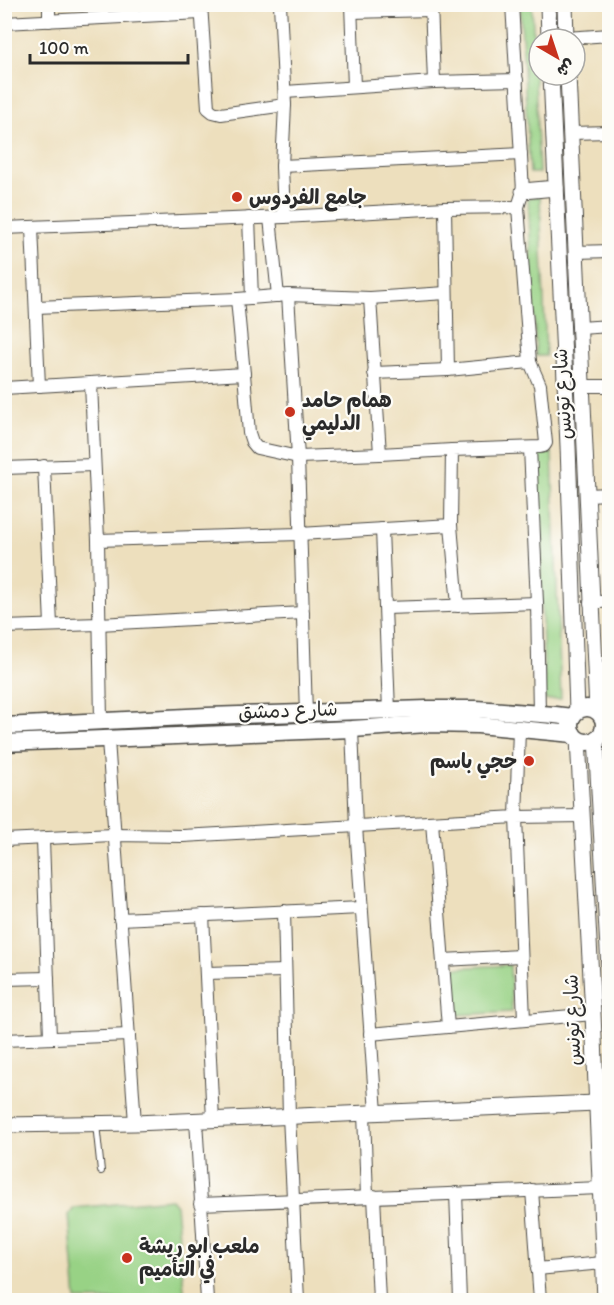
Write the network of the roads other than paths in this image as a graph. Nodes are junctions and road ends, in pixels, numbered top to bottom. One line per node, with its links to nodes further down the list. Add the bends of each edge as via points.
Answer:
1 (49, 4): 10 (street)
2 (280, 4): 21 (street)
3 (513, 4): 16 (street)
4 (548, 4): 12 (street)
5 (565, 4): 13 (street)
6 (431, 7): 7 (street); 17 (street)
7 (351, 8): 18 (street)
8 (201, 9): 9 (street); 21 (street, via 208,108 221,114)
9 (131, 11): 10 (street)
10 (49, 21): 11 (street)
11 (4, 23)
12 (549, 27)
13 (566, 27)
14 (609, 35): 15 (street)
15 (587, 37)
16 (517, 80): 17 (street); 24 (street)
17 (434, 82): 18 (street)
18 (354, 87): 21 (street)
19 (551, 87): 26 (street, شارع تونس)
20 (568, 87): 23 (street, شارع تونس)
21 (285, 99): 25 (street)
22 (609, 132): 23 (street)
23 (571, 134): 36 (street, شارع تونس)
24 (521, 154): 25 (street); 27 (street)
25 (282, 166): 30 (street)
26 (556, 188): 27 (street); 55 (street, شارع تونس)
27 (523, 191): 28 (street)
28 (518, 207): 29 (street); 45 (street)
29 (445, 208): 30 (street); 37 (street)
30 (284, 217): 32 (street)
31 (249, 218): 32 (street); 33 (street); 39 (street)
32 (270, 218): 38 (street)
33 (32, 227): 34 (street); 42 (street)
34 (4, 228)
35 (609, 251): 36 (street)
36 (576, 252): 44 (street, شارع تونس)
37 (446, 293): 40 (street); 46 (street)
38 (283, 296): 39 (street); 40 (street); 59 (street)
39 (252, 298): 41 (street)
40 (370, 298): 47 (street)
41 (237, 299): 42 (street); 48 (street)
42 (36, 307): 50 (street)
43 (609, 326): 44 (street)
44 (580, 328): 51 (street, شارع تونس)
45 (530, 362): 46 (street); 54 (street, via 540,385)
46 (448, 370): 47 (street)
47 (374, 372): 58 (street)
48 (244, 374): 49 (street); 59 (street, via 252,442 257,448)
49 (91, 384): 50 (street); 60 (street)
50 (39, 386): 53 (street)
51 (582, 386): 52 (street); 64 (street, شارع تونس)
52 (609, 386)
53 (4, 388)
54 (544, 446): 55 (street); 56 (street)
55 (568, 446): 84 (street, شارع تونس)
56 (530, 448): 57 (street); 70 (street)
57 (452, 450): 58 (street); 65 (street)
58 (380, 454): 59 (street)
59 (298, 457): 67 (street)
60 (94, 465): 61 (street); 68 (street)
61 (44, 466): 62 (street); 76 (street)
62 (4, 468)
63 (609, 494): 64 (street)
64 (587, 495): 71 (street, شارع تونس)
65 (452, 525): 66 (street); 72 (street)
66 (382, 529): 67 (street); 73 (street)
67 (300, 534): 68 (street); 74 (street)
68 (98, 540): 75 (street)
69 (609, 602): 71 (street)
70 (537, 603): 72 (street); 81 (street)
71 (590, 603): 78 (street, شارع تونس)
72 (458, 606): 73 (street)
73 (386, 608): 79 (street)
74 (303, 614): 75 (street); 80 (street)
75 (99, 624): 76 (street); 83 (street)
76 (51, 625): 77 (street)
77 (4, 627)
78 (602, 669): 82 (street, شارع تونس)
79 (389, 711): 80 (main road, شارع دمشق); 81 (main road, شارع دمشق, via 468,709)
80 (306, 714): 83 (main road, شارع دمشق)
81 (539, 714): 84 (main road, شارع دمشق)
82 (602, 715): 84 (main road, via 587,708); 88 (main road)
83 (101, 722): 85 (main road, شارع دمشق)
84 (575, 725): 87 (main road, شارع دمشق); 88 (main road, via 587,741); 92 (street, شارع تونس)
85 (4, 726)
86 (352, 729): 87 (main road, شارع دمشق, via 444,724); 89 (main road, شارع دمشق); 95 (street)
87 (519, 729): 93 (street)
88 (602, 736): 91 (street, شارع تونس)
89 (108, 740): 90 (main road, شارع دمشق); 96 (street)
90 (4, 743)
91 (605, 806): 99 (street, شارع تونس)
92 (583, 816): 93 (street); 111 (street, شارع تونس)
93 (516, 817): 94 (street); 104 (street)
94 (432, 822): 95 (street); 105 (street)
95 (356, 826): 96 (street, via 183,836); 100 (street)
96 (113, 835): 98 (street); 103 (street)
97 (4, 840): 98 (street)
98 (43, 840): 108 (street)
99 (608, 898): 110 (street, شارع تونس)
100 (361, 908): 101 (street); 114 (street)
101 (284, 911): 102 (street); 106 (street)
102 (203, 915): 103 (street); 107 (street)
103 (120, 919): 115 (street)
104 (521, 956): 105 (street); 112 (street)
105 (443, 960): 113 (street)
106 (285, 971): 107 (street); 120 (street)
107 (206, 973): 122 (street)
108 (48, 978): 109 (street); 116 (street)
109 (4, 979)
110 (609, 985)
111 (593, 1014): 112 (street); 118 (street, شارع تونس)
112 (524, 1020): 113 (street)
113 (448, 1027): 114 (street)
114 (370, 1034): 119 (street)
115 (129, 1035): 116 (street); 124 (street)
116 (50, 1038): 117 (street)
117 (4, 1040)
118 (596, 1103): 119 (street); 130 (street, شارع تونس)
119 (370, 1113): 120 (street); 129 (street)
120 (290, 1116): 122 (street); 131 (street)
121 (196, 1120): 122 (street); 124 (street); 132 (street)
122 (213, 1120)
123 (96, 1123): 124 (street); 125 (street); 126 (lane)
124 (135, 1123)
125 (4, 1125)
126 (101, 1172)
127 (532, 1190): 128 (street); 130 (street); 134 (street)
128 (456, 1193): 129 (street); 138 (street)
129 (371, 1197): 131 (street); 137 (street)
130 (603, 1198): 133 (street, شارع تونس)
131 (293, 1200): 132 (street); 136 (street)
132 (200, 1204): 135 (street)
133 (603, 1263): 134 (street); 140 (street, شارع تونس)
134 (537, 1269): 139 (street)
135 (207, 1300)
136 (298, 1300)
137 (379, 1300)
138 (460, 1300)
139 (540, 1300)
140 (605, 1300)

